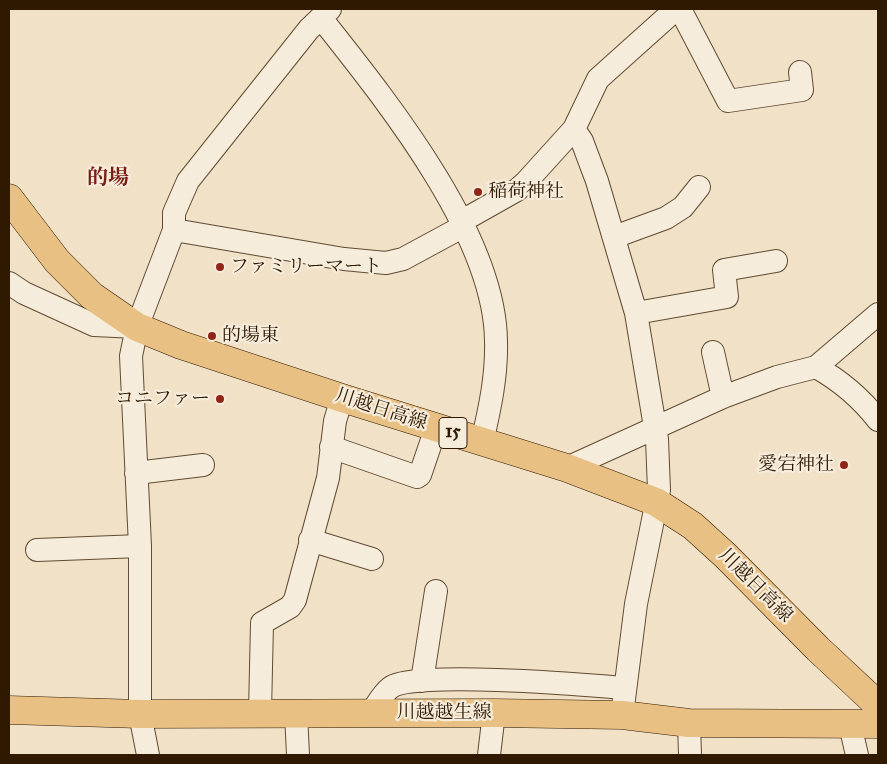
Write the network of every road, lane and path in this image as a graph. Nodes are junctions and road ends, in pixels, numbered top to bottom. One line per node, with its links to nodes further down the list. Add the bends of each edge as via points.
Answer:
1 (676, 9): 5 (street, via 598,79)
2 (680, 9): 4 (street, via 728,101 802,90)
3 (326, 14): 8 (street, via 399,120); 9 (street, via 309,29 188,180 174,213)
4 (800, 72)
5 (574, 129): 8 (street, via 517,190); 10 (street, via 594,173)
6 (698, 187): 10 (street, via 683,207 666,218)
7 (9, 198): 15 (main road, 川越日高線 / 15, via 57,261 92,296)
8 (463, 224): 9 (street, via 403,259 386,263 344,259); 23 (street, via 489,290 496,339 494,388)
9 (174, 230): 15 (street)
10 (614, 237): 13 (street)
11 (776, 261): 13 (street, via 724,270 727,296)
12 (10, 288): 15 (street, via 94,324)
13 (636, 313): 21 (street)
14 (878, 314): 17 (street)
15 (137, 327): 19 (main road, 川越日高線 / 15, via 181,345); 27 (street, via 131,356)
16 (713, 352): 18 (street)
17 (816, 367): 18 (street); 20 (street, via 840,381)
18 (723, 397): 21 (street)
19 (342, 398): 22 (main road, 川越日高線 / 15); 24 (street)
20 (878, 420)
21 (656, 427): 26 (street); 28 (street, via 660,490)
22 (436, 428): 23 (main road, 川越日高線 / 15); 24 (street, via 417,476)
23 (482, 442): 26 (main road, 川越日高線 / 15)
24 (331, 447): 29 (street, via 328,478)
25 (203, 466): 27 (street)
26 (567, 468): 28 (main road, 川越日高線 / 15)
27 (136, 473): 30 (street)
28 (656, 502): 35 (street, via 636,604); 36 (main road, 川越日高線 / 15, via 693,526 726,556)
29 (310, 540): 32 (street); 38 (street, via 295,600 290,607 262,623)
30 (140, 546): 31 (street); 42 (street)
31 (37, 550)
32 (372, 559)
33 (436, 591): 34 (street)
34 (422, 681): 35 (street); 41 (street, via 390,688)
35 (625, 688): 43 (street)
36 (878, 705)
37 (9, 710): 42 (main road, 川越越生線)
38 (260, 712): 40 (main road, 川越越生線); 42 (main road, 川越越生線)
39 (494, 712): 41 (main road, 川越越生線); 43 (main road, 川越越生線); 49 (street)
40 (296, 713): 41 (main road, 川越越生線); 48 (street)
41 (371, 713)
42 (140, 714): 47 (street)
43 (622, 715): 44 (main road, 川越越生線)
44 (688, 723): 46 (main road, 川越越生線); 50 (street)
45 (878, 724): 46 (main road, 川越越生線)
46 (850, 725): 51 (street)
47 (148, 755)
48 (298, 755)
49 (489, 755)
50 (690, 755)
51 (857, 755)

